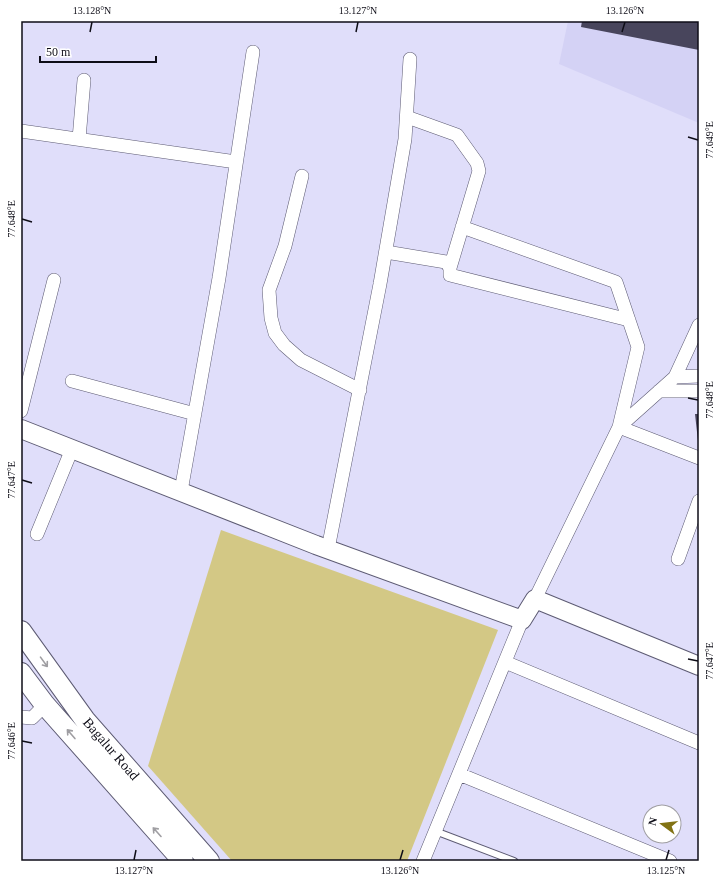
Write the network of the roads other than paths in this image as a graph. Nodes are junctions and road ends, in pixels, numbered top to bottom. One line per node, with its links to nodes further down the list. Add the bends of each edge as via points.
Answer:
1 (253, 52): 7 (street)
2 (410, 59): 4 (street)
3 (84, 80): 6 (street)
4 (407, 117): 9 (street, via 457,135 477,163 479,171); 10 (street)
5 (21, 131): 6 (street)
6 (79, 140): 7 (street)
7 (236, 162): 22 (street, via 220,278)
8 (302, 176): 18 (street, via 285,246 269,290 275,333 301,360)
9 (462, 228): 11 (street); 13 (street, via 616,282)
10 (386, 252): 11 (street, via 446,262); 18 (street)
11 (450, 268): 13 (street, via 450,275 458,278)
12 (54, 280): 21 (street)
13 (629, 320): 23 (street, via 638,347)
14 (699, 325): 16 (street)
15 (699, 376): 16 (street)
16 (675, 377): 19 (street)
17 (72, 381): 22 (street)
18 (360, 390): 30 (street)
19 (659, 391): 20 (street); 23 (street)
20 (699, 391)
21 (21, 411)
22 (195, 414): 27 (street)
23 (619, 427): 26 (street); 32 (street)
24 (21, 429): 25 (street)
25 (72, 449): 27 (street); 29 (street)
26 (699, 458)
27 (181, 491): 30 (street)
28 (699, 501): 31 (street)
29 (37, 534)
30 (328, 549): 33 (street)
31 (678, 559)
32 (535, 599): 33 (street); 36 (street)
33 (522, 620): 35 (street)
34 (21, 630): 44 (main road, Bagalur Road, one-way to 44, via 85,720)
35 (505, 662): 40 (street); 41 (street)
36 (699, 666)
37 (21, 673): 38 (main road, Bagalur Road)
38 (45, 704): 39 (street, via 32,718); 43 (main road, Bagalur Road, one-way to 38)
39 (21, 717)
40 (699, 743)
41 (459, 774): 42 (street); 47 (street)
42 (435, 831): 45 (street); 46 (lane)
43 (183, 861)
44 (209, 861)
45 (423, 861)
46 (514, 861)
47 (670, 861)

